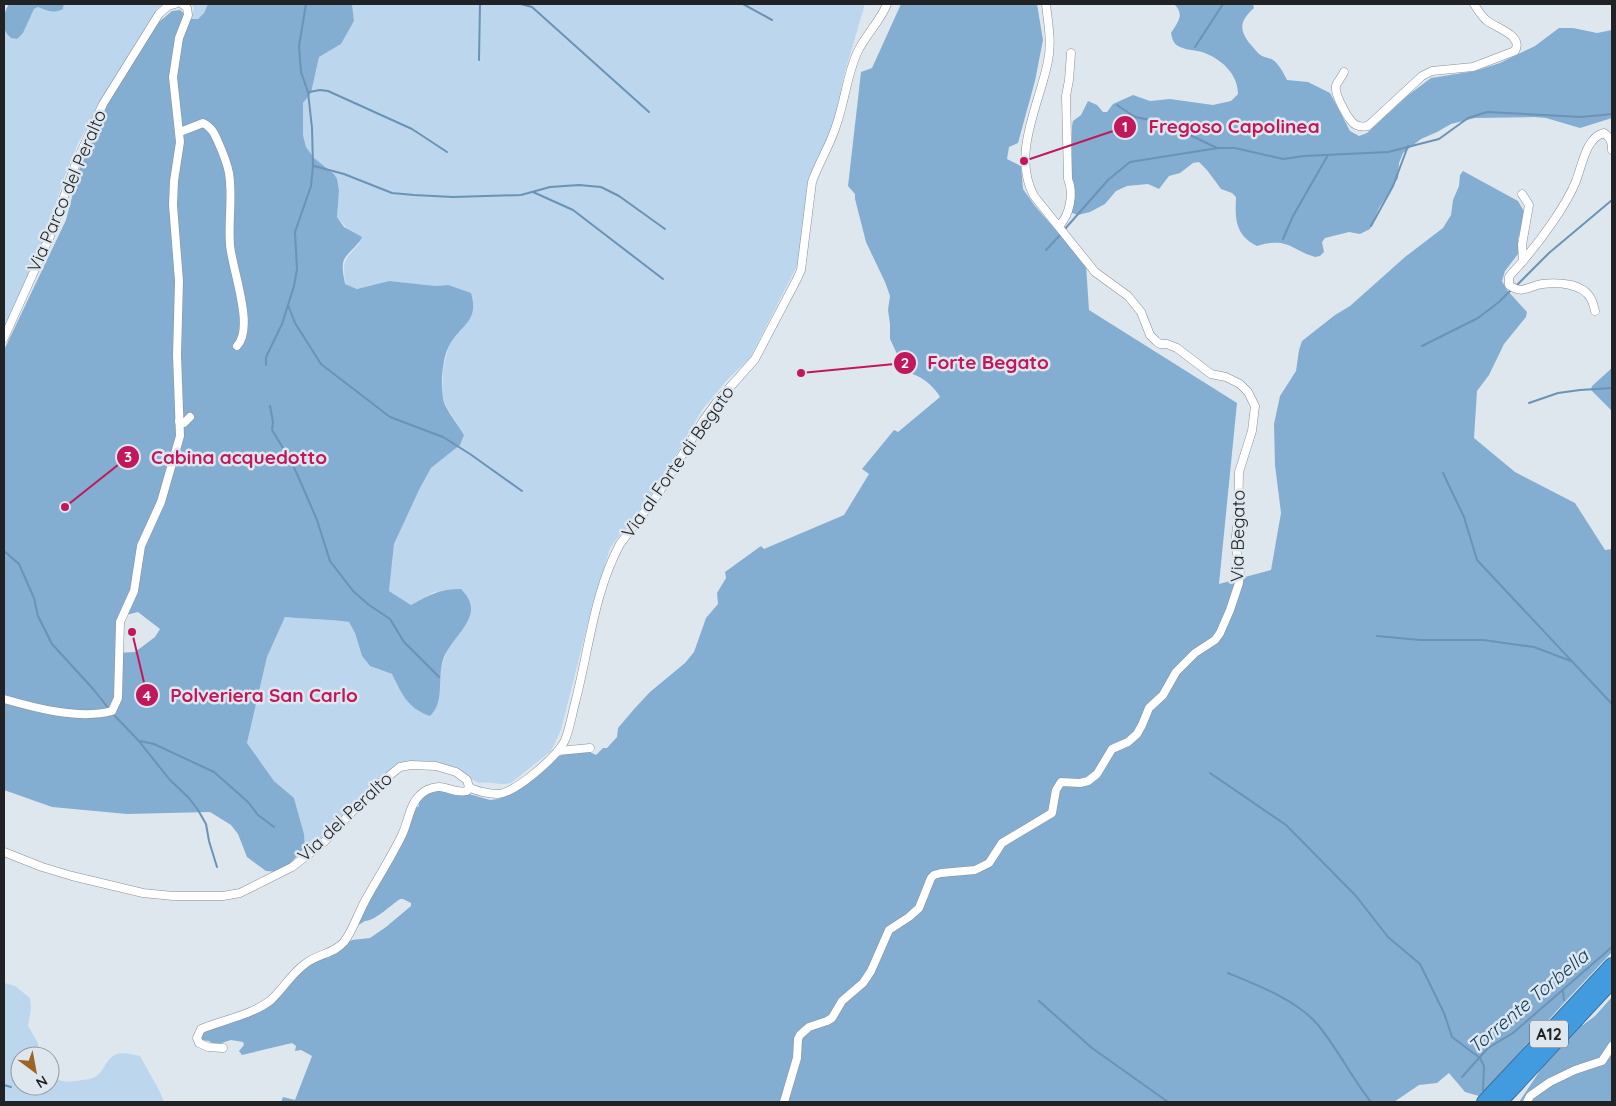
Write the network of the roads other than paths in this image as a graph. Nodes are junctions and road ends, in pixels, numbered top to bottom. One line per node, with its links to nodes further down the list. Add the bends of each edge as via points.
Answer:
1 (175, 4): 14 (street, Via Parco del Peralto, via 159,14 103,104 76,163 50,236)
2 (182, 4): 8 (street, via 189,12 179,38 172,77)
3 (887, 4): 20 (street, Via al Forte di Begato, via 855,57 838,121 812,182 801,270 755,359 703,420 671,475 620,544 599,600 565,740)
4 (1046, 4): 11 (street, via 1050,46 1029,132 1026,172 1034,196)
5 (1474, 4): 7 (street, via 1484,18 1517,41 1516,51 1473,67 1432,70 1368,126 1362,127 1354,125 1336,90)
6 (1071, 53): 11 (street, via 1066,96 1070,200 1063,222)
7 (1344, 72)
8 (180, 132): 15 (street, via 203,124 210,127 227,162 231,205 226,219 244,323); 17 (street, via 173,206 179,281)
9 (1612, 150): 12 (street, via 1609,136 1604,133 1594,138 1572,189)
10 (1522, 194): 12 (street, via 1529,205 1522,245)
11 (1058, 226): 27 (street, Via Begato, via 1096,272 1128,296 1141,312 1150,335 1156,341 1177,348 1208,372 1236,381 1254,402 1252,430 1241,464 1235,543 1239,583 1216,640 1195,653 1176,672 1163,695 1148,708 1137,734 1112,749 1097,774 1080,783 1061,782 1056,790 1052,813 1002,843 989,863 975,870 941,873 931,878 919,908 889,930 863,983 842,1001 832,1018 809,1027 800,1035)
12 (1523, 261): 13 (street, via 1509,277 1509,285 1516,290 1554,283 1573,286 1584,290)
13 (1595, 310)
14 (4, 338)
15 (237, 346)
16 (190, 417): 17 (street, via 184,423)
17 (179, 421): 18 (street, via 180,436 171,472 141,546 134,591 120,622 118,698 112,711 81,715)
18 (4, 699)
19 (590, 748): 20 (street)
20 (558, 751): 21 (street, Via al Forte di Begato, via 545,765 499,794 475,791)
21 (469, 787): 22 (street, Via del Peralto, via 467,780 443,768 400,767 374,788 324,842 292,867 240,893 224,896 143,893 72,876); 26 (street, Via del Peralto, via 461,792 437,786 419,796 412,805 388,863 345,941 305,964 270,1000 237,1017 201,1029 197,1038 199,1043)
22 (4, 852)
23 (1612, 965): 28 (highway, A12)
24 (1612, 981): 29 (highway, A12)
25 (1612, 1046): 30 (street, via 1602,1062 1550,1082)
26 (223, 1048)
27 (784, 1102)
28 (1484, 1102)
29 (1500, 1102)
30 (1526, 1102)

